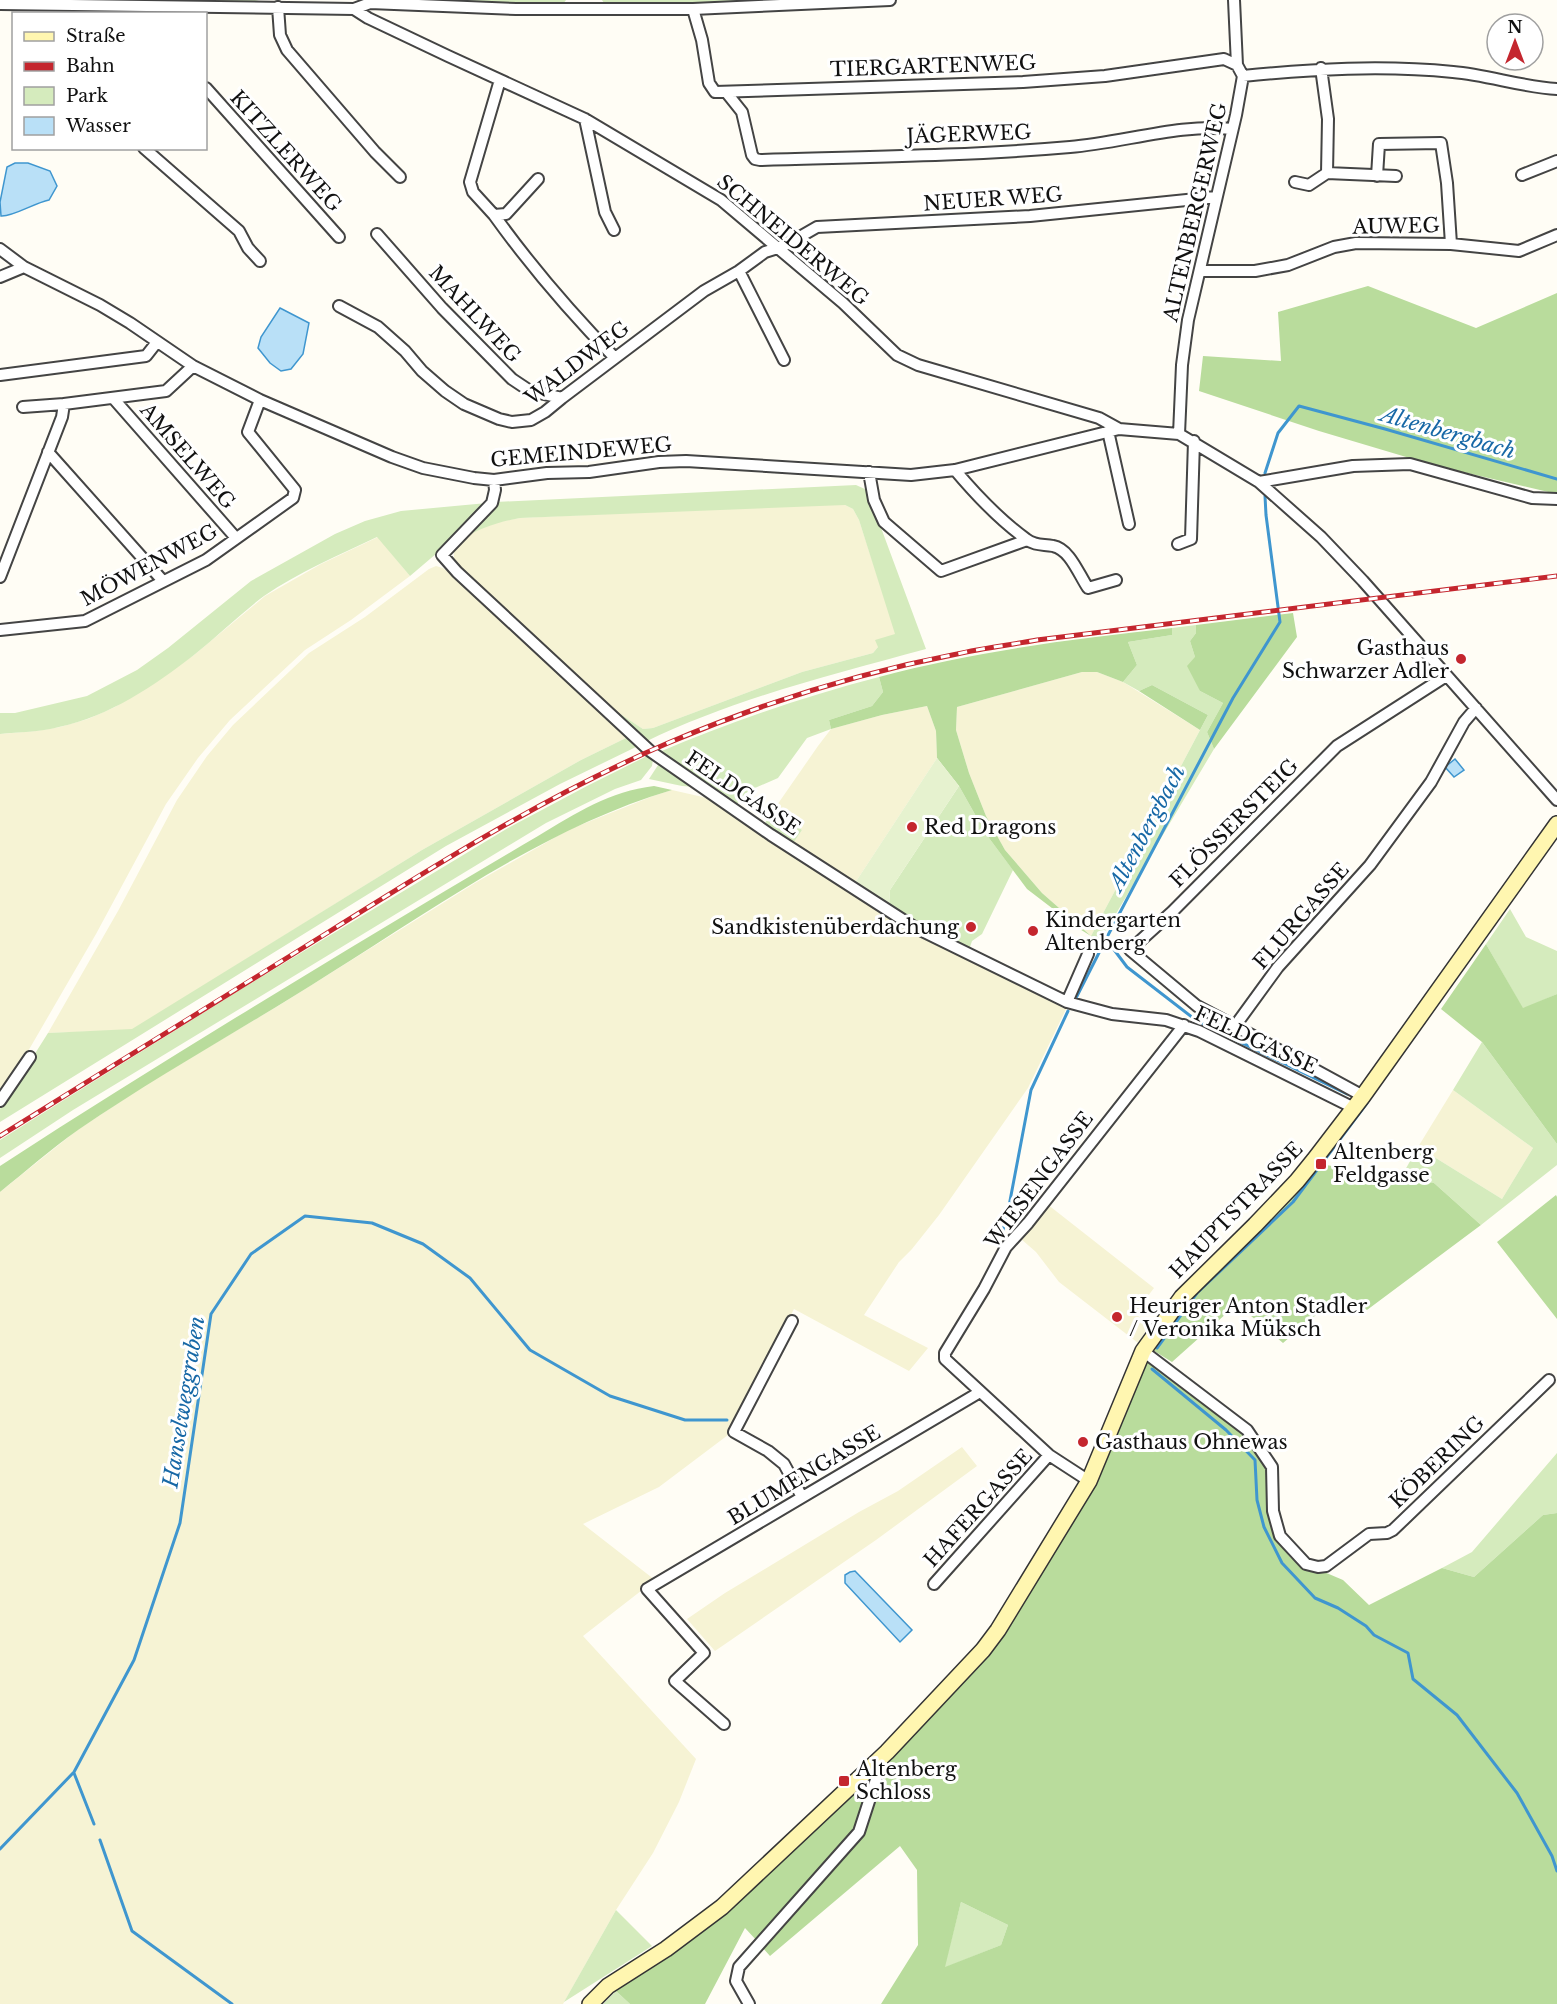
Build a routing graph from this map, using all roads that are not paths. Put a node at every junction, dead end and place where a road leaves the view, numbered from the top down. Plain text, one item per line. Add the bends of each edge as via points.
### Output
1 (890, 0) edge
2 (1234, 0) edge
3 (0, 4) edge
4 (278, 7) junction
5 (67, 9) edge
6 (354, 9) junction
7 (693, 9) junction
8 (164, 10) edge
9 (1237, 65) junction
10 (1321, 68) junction
11 (1243, 76) junction
12 (500, 80) junction
13 (207, 89) edge
14 (1557, 89) edge
15 (726, 92) junction
16 (585, 119) junction
17 (1232, 129) junction
18 (146, 150) edge
19 (1557, 161) edge
20 (1327, 173) junction
21 (1522, 175) dead end
22 (1377, 176) junction
23 (1396, 176) dead end
24 (400, 177) dead end
25 (538, 179) dead end
26 (1295, 182) dead end
27 (1216, 197) junction
28 (494, 215) junction
29 (614, 230) dead end
30 (377, 234) dead end
31 (1557, 235) edge
32 (339, 237) dead end
33 (1451, 244) junction
34 (776, 248) junction
35 (0, 249) edge
36 (260, 261) dead end
37 (24, 267) junction
38 (739, 271) junction
39 (1201, 271) junction
40 (0, 277) edge
41 (339, 306) dead end
42 (157, 342) junction
43 (615, 358) junction
44 (784, 360) dead end
45 (193, 366) junction
46 (0, 375) edge
47 (113, 398) junction
48 (561, 398) junction
49 (260, 400) junction
50 (64, 405) junction
51 (23, 407) dead end
52 (1113, 430) junction
53 (1179, 434) junction
54 (1194, 441) junction
55 (48, 452) junction
56 (955, 470) junction
57 (869, 472) junction
58 (494, 480) junction
59 (1259, 482) junction
60 (1557, 499) edge
61 (1129, 525) dead end
62 (236, 538) junction
63 (1027, 540) junction
64 (1178, 544) dead end
65 (0, 577) edge
66 (1116, 580) dead end
67 (163, 581) junction
68 (0, 630) edge
69 (1446, 676) junction
70 (1476, 708) junction
71 (1557, 800) edge
72 (1557, 824) edge
73 (1088, 954) dead end
74 (1067, 1002) junction
75 (1184, 1025) junction
76 (1235, 1026) junction
77 (30, 1057) dead end
78 (0, 1101) edge
79 (1359, 1102) junction
80 (792, 1322) dead end
81 (1143, 1351) junction
82 (1549, 1380) dead end
83 (980, 1392) junction
84 (1049, 1455) junction
85 (1089, 1482) junction
86 (802, 1497) junction
87 (934, 1584) dead end
88 (724, 1724) dead end
89 (885, 1753) junction
90 (590, 2004) edge
91 (749, 2004) edge

1 - 7 street
2 - 9 street
3 - 5 street
4 - 6 street
4 - 8 street
4 - 24 street via 280,35 287,50
5 - 8 street
6 - 7 street via 370,3 516,9
6 - 12 street, SCHNEIDERWEG
7 - 15 street via 709,83 715,92
9 - 11 street
9 - 15 street, TIERGARTENWEG via 1224,59 1105,76 1023,82
10 - 11 street
10 - 14 street via 1456,72
10 - 20 street via 1328,119
11 - 17 street, ALTENBERGERWEG
12 - 16 street, SCHNEIDERWEG
12 - 28 street via 470,182 473,192
13 - 32 street, KITZLERWEG
15 - 17 street, JÄGERWEG via 742,112 752,155 760,160 1026,151 1196,129
16 - 29 street via 605,212
16 - 34 street, SCHNEIDERWEG via 721,200
17 - 27 street, ALTENBERGERWEG
18 - 36 street via 239,231
19 - 21 street
20 - 22 street
20 - 26 street via 1310,184
22 - 23 street
22 - 33 street via 1379,144 1441,143
25 - 28 street via 506,214
27 - 34 street, NEUER WEG via 1030,216 817,227
27 - 39 street, ALTENBERGERWEG
28 - 43 street
30 - 48 street, MAHLWEG via 512,379 530,391
31 - 33 street, AUWEG via 1519,251
33 - 39 street, AUWEG via 1356,243 1288,265 1255,271
34 - 38 street, WALDWEG
34 - 52 street, SCHNEIDERWEG via 843,303 897,355 918,365 1099,418
35 - 37 street, GEMEINDEWEG
37 - 40 street
37 - 42 street, GEMEINDEWEG via 100,305
38 - 43 street, WALDWEG via 704,291
38 - 44 street
39 - 53 street, ALTENBERGERWEG via 1188,320
41 - 48 street, WALDWEG via 378,327 445,391 499,419 531,420
42 - 45 street, GEMEINDEWEG
42 - 46 street via 146,357
43 - 48 street, WALDWEG
45 - 47 street via 166,391
45 - 49 street, GEMEINDEWEG
47 - 50 street
47 - 62 street, AMSELWEG
49 - 58 street, GEMEINDEWEG via 423,468
49 - 62 street, MÖWENWEG via 248,432 295,490 293,498
50 - 51 street
50 - 55 street
52 - 53 street, GEMEINDEWEG
52 - 56 street, GEMEINDEWEG
52 - 61 street
53 - 54 street
54 - 59 street
54 - 64 street via 1191,539
55 - 65 street
55 - 67 street
56 - 57 street, GEMEINDEWEG via 910,475
56 - 63 street via 977,496
57 - 58 street, GEMEINDEWEG via 686,461
57 - 63 street via 874,500 884,522 940,572
58 - 74 street, FELDGASSE via 492,503 442,555 659,758 914,927
59 - 60 street via 1353,466 1410,464 1532,498
59 - 69 street via 1321,537
62 - 67 street, MÖWENWEG via 206,560
63 - 66 street via 1064,550 1088,588
67 - 68 street, MÖWENWEG via 85,621
69 - 70 street
69 - 76 street, FLÖSSERSTEIG via 1337,746 1130,950 1197,1006
70 - 71 street
70 - 76 street, FLURGASSE via 1431,782 1370,865 1278,967
72 - 79 main road, HAUPTSTRASSE
73 - 74 street
74 - 75 street, FELDGASSE via 1112,1014
75 - 79 street, FELDGASSE
75 - 83 street, WIESENGASSE via 1006,1247 945,1353 945,1359
76 - 79 street
77 - 78 street
79 - 81 main road, HAUPTSTRASSE via 1297,1182 1182,1297
80 - 86 street via 734,1432 784,1464
81 - 82 street, KÖBERING via 1247,1430 1272,1467 1273,1511 1280,1536 1306,1564 1318,1567 1326,1566 1369,1534 1393,1530
81 - 85 main road, HAUPTSTRASSE
83 - 84 street, WIESENGASSE
83 - 86 street, BLUMENGASSE
84 - 85 street, WIESENGASSE
84 - 87 street, HAFERGASSE
85 - 89 main road, HAUPTSTRASSE via 983,1650
86 - 88 street, BLUMENGASSE via 647,1589 704,1653 675,1681
89 - 90 main road, HAUPTSTRASSE via 722,1907 608,1986
89 - 91 street via 859,1832 740,1967 736,1981

